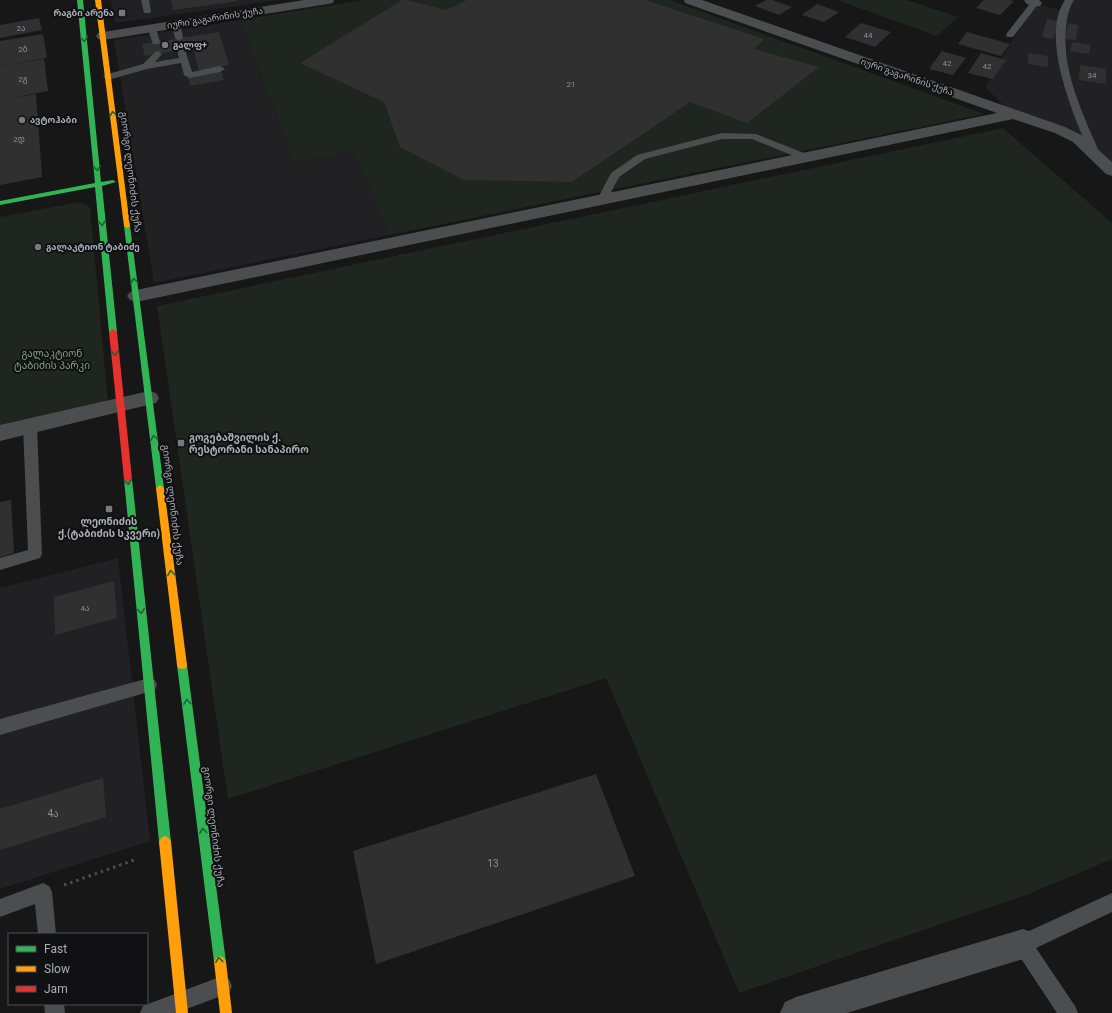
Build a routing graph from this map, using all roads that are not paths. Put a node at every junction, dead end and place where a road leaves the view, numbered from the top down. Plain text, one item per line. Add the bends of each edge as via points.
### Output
1 (80, 0) edge
2 (98, 0) edge
3 (146, 0) edge
4 (328, 0) edge
5 (690, 0) edge
6 (1070, 0) edge
7 (1032, 2) edge
8 (147, 11) dead end
9 (176, 24) junction
10 (152, 28) junction
11 (1010, 35) dead end
12 (103, 36) junction
13 (179, 38) dead end
14 (156, 42) dead end
15 (181, 50) dead end
16 (158, 54) dead end
17 (184, 60) junction
18 (146, 66) junction
19 (220, 69) dead end
20 (108, 77) junction
21 (1013, 114) junction
22 (1096, 156) junction
23 (805, 157) junction
24 (1112, 171) edge
25 (121, 180) junction
26 (99, 184) junction
27 (602, 200) junction
28 (0, 203) edge
29 (136, 296) junction
30 (148, 398) junction
31 (121, 404) junction
32 (30, 426) junction
33 (0, 433) edge
34 (0, 564) edge
35 (149, 685) junction
36 (0, 727) edge
37 (1112, 902) edge
38 (0, 908) edge
39 (47, 933) edge
40 (1023, 944) junction
41 (222, 986) junction
42 (181, 1007) edge
43 (150, 1013) edge
44 (226, 1013) edge
45 (796, 1013) edge
46 (1068, 1013) edge

1 -> 26 main road
2 - 12 main road, გიორგი ლეონიძის ქუჩა
3 - 8 lane
4 - 9 street, იური გაგარინის ქუჩა
5 - 21 street, იური გაგარინის ქუჩა
6 - 22 lane via 1062,21 1062,52 1072,96
7 - 11 lane
9 - 10 street, იური გაგარინის ქუჩა
9 - 13 lane
10 - 12 street, იური გაგარინის ქუჩა
10 - 14 lane
12 - 20 main road, გიორგი ლეონიძის ქუჩა
15 - 17 lane
16 - 18 lane
17 - 18 lane
17 - 19 lane via 190,75
18 - 20 lane
25 -> 20 main road, გიორგი ლეონიძის ქუჩა
21 - 22 street, იური გაგარინის ქუჩა via 1078,139
21 - 23 street
22 - 24 street, იური გაგარინის ქუჩა
23 - 27 street
23 - 27 lane via 753,136 722,136 641,157 615,175
25 - 26 main road
29 -> 25 main road, გიორგი ლეონიძის ქუჩა
26 - 28 main road
26 -> 31 main road
27 - 29 street
29 - 30 main road, გიორგი ლეონიძის ქუჩა
30 - 31 street
41 -> 30 main road, გიორგი ლეონიძის ქუჩა
31 - 32 street
31 -> 35 main road
32 - 33 street
32 - 34 lane via 35,554
35 - 36 lane
35 - 42 main road
37 - 40 lane
38 - 39 lane via 43,892
40 - 45 street
40 - 46 lane
41 - 42 lane
41 - 44 main road, გიორგი ლეონიძის ქუჩა
42 - 43 lane

